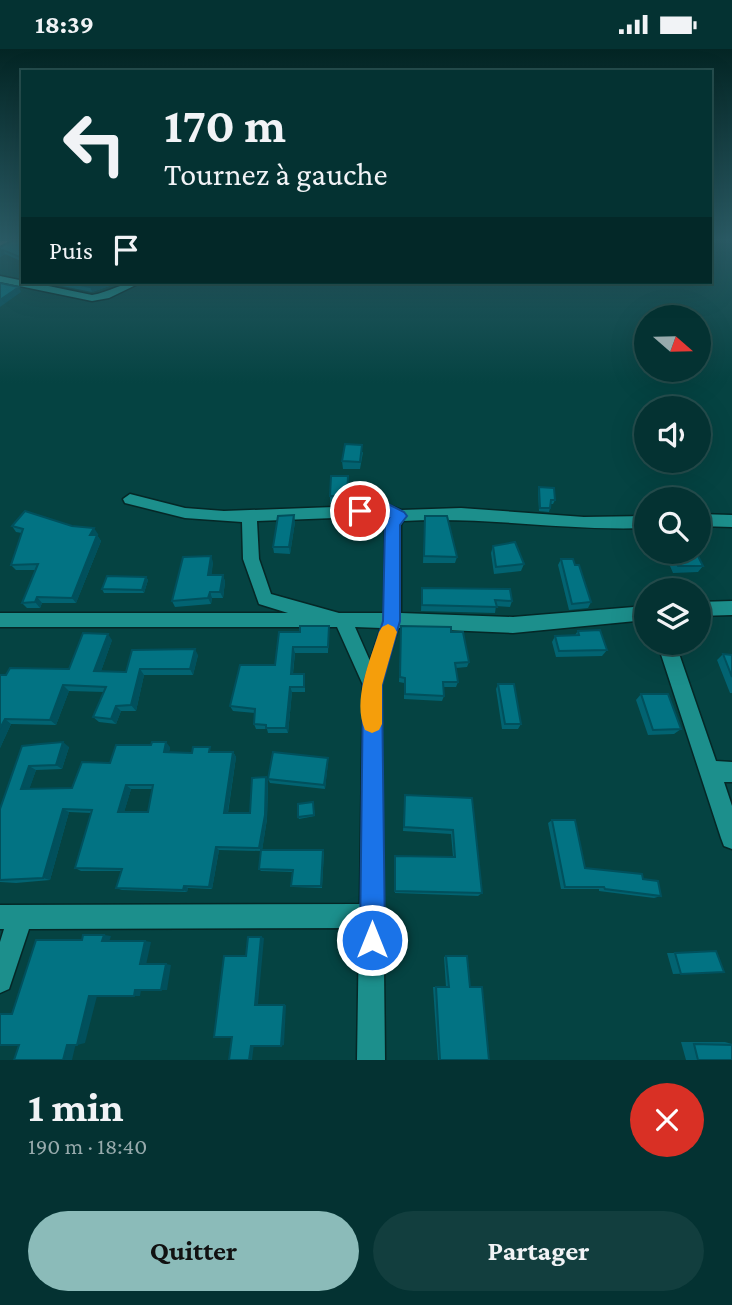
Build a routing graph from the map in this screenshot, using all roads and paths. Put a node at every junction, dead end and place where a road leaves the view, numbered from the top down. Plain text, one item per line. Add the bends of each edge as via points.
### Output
1 (50, 288) edge
2 (122, 288) edge
3 (130, 499) dead end
4 (250, 516) junction
5 (399, 516) junction
6 (711, 520) edge
7 (732, 521) edge
8 (634, 523) edge
9 (732, 608) edge
10 (711, 609) edge
11 (634, 614) edge
12 (0, 620) edge
13 (343, 621) junction
14 (392, 621) junction
15 (670, 655) edge
16 (372, 685) junction
17 (710, 771) junction
18 (732, 772) edge
19 (732, 838) edge
20 (372, 916) junction
21 (10, 918) edge
22 (0, 981) edge
23 (371, 1060) edge

1 - 2 street via 92,298
3 - 4 street via 185,513
4 - 5 street via 388,510
4 - 13 street via 247,542 265,599
5 - 8 street via 454,512 606,525
5 - 14 street via 393,524
6 - 7 street
9 - 10 street
11 - 14 street via 513,625
12 - 13 street
13 - 14 street
13 - 16 street
14 - 16 street
15 - 17 street
16 - 20 street
17 - 18 street
17 - 19 street
20 - 21 street
20 - 23 street
21 - 22 street

